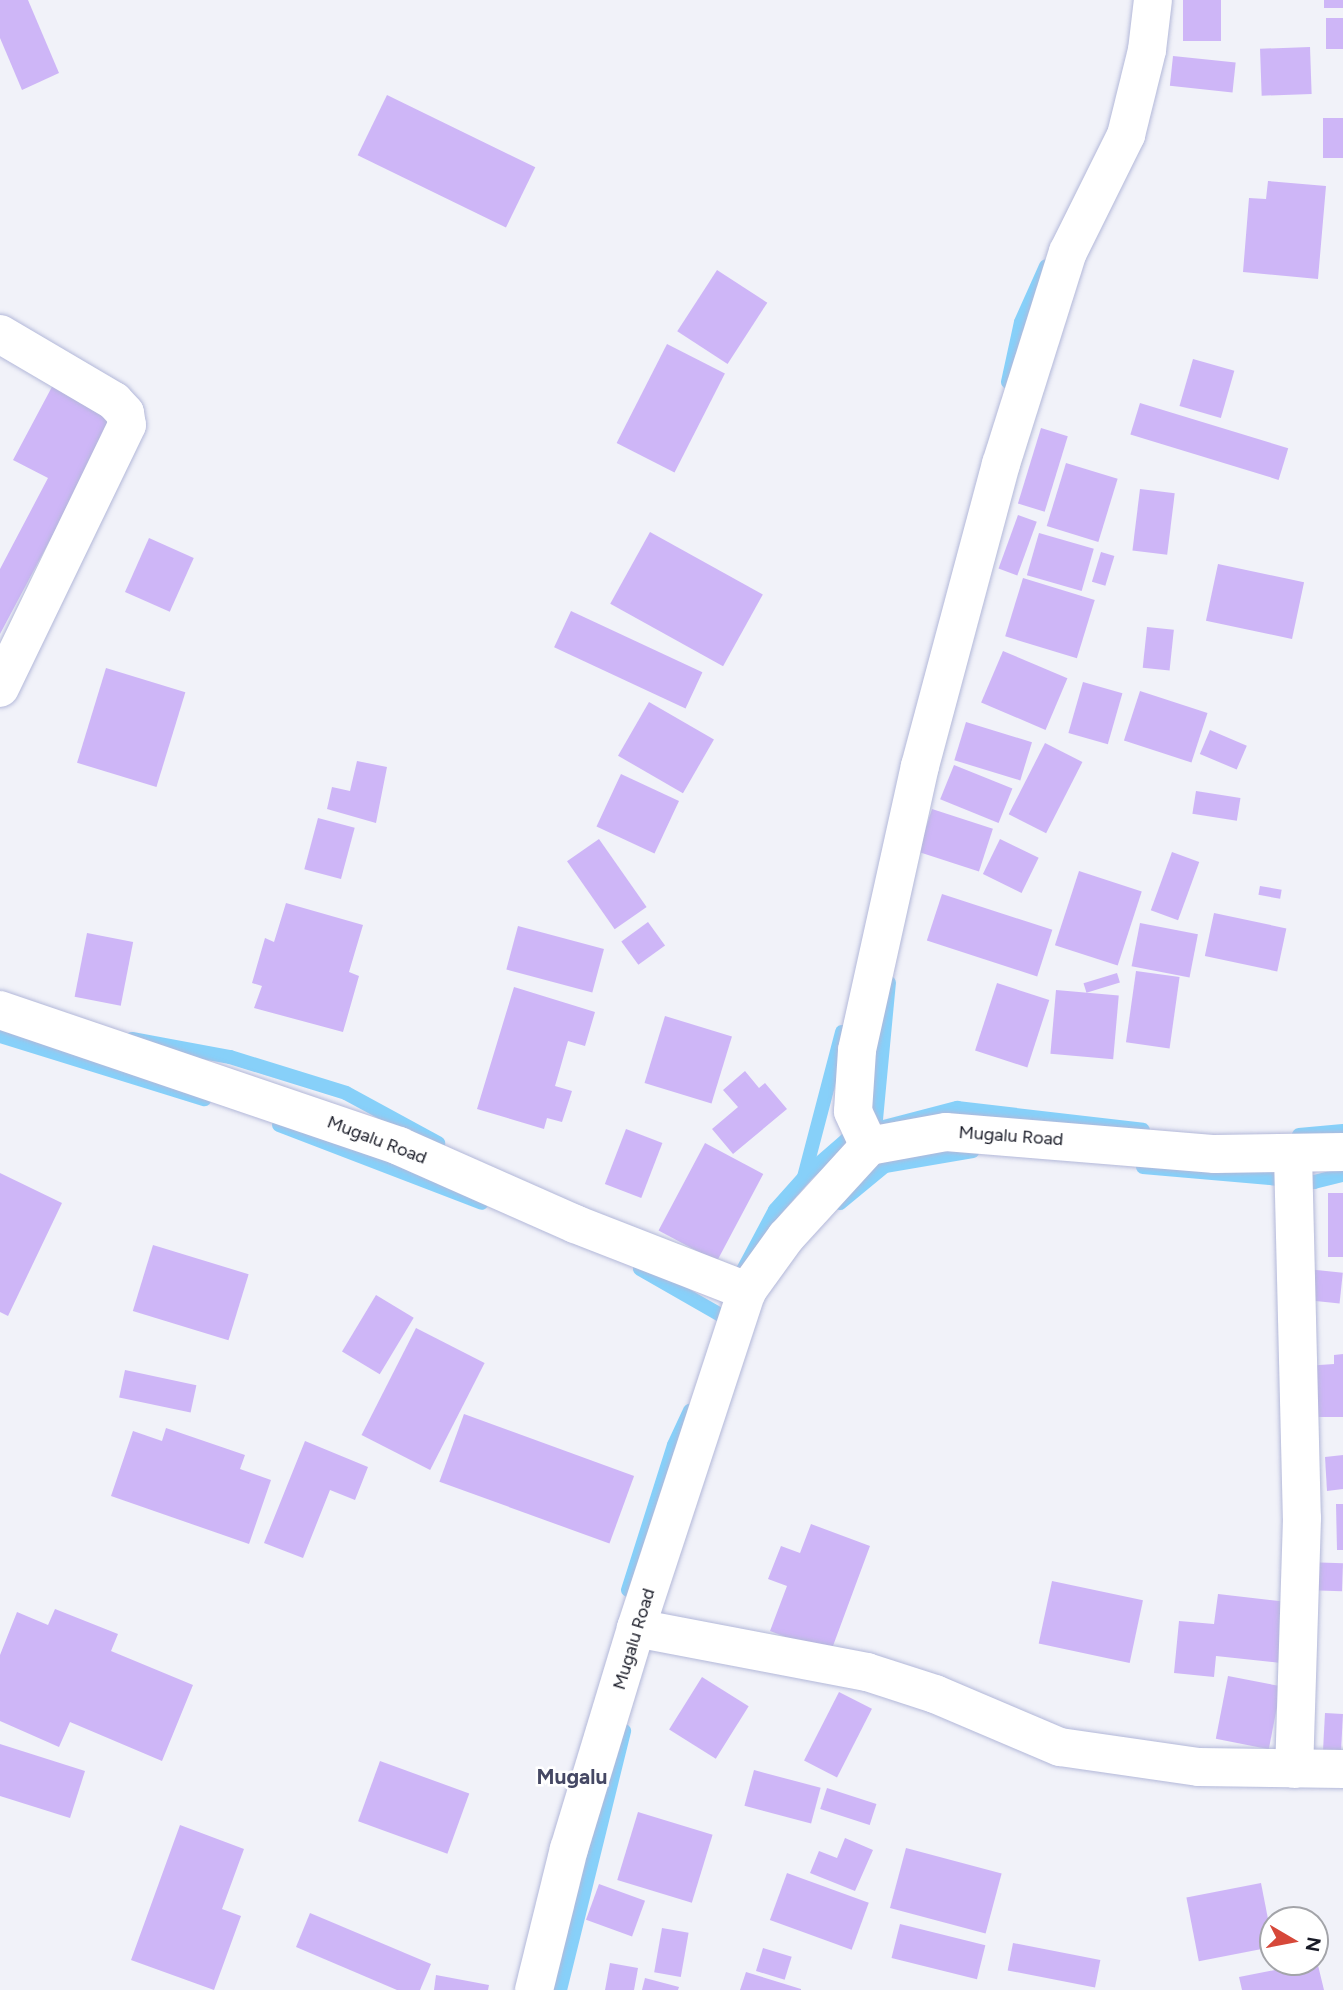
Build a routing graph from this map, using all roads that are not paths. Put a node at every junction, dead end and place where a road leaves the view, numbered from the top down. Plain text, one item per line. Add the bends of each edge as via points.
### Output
1 (1153, 0) edge
2 (0, 334) edge
3 (0, 688) edge
4 (0, 1010) edge
5 (869, 1146) junction
6 (1343, 1152) edge
7 (1293, 1155) junction
8 (747, 1292) junction
9 (636, 1629) junction
10 (1294, 1769) junction
11 (1343, 1769) edge
12 (534, 1990) edge

1 - 5 street via 1147,50 1126,135 1068,252 1001,464 920,766 857,1050 853,1111
2 - 3 street via 114,401 125,413 127,425
4 - 8 street, Mugalu Road via 399,1146 575,1224
5 - 7 street, Mugalu Road via 946,1132 1215,1154
5 - 8 street, Mugalu Road via 786,1237
6 - 7 street, Mugalu Road
7 - 10 street via 1302,1518
8 - 9 street, Mugalu Road
9 - 10 street via 867,1672 935,1694 1060,1747 1199,1767
9 - 12 street, Mugalu Road via 569,1849
10 - 11 street

